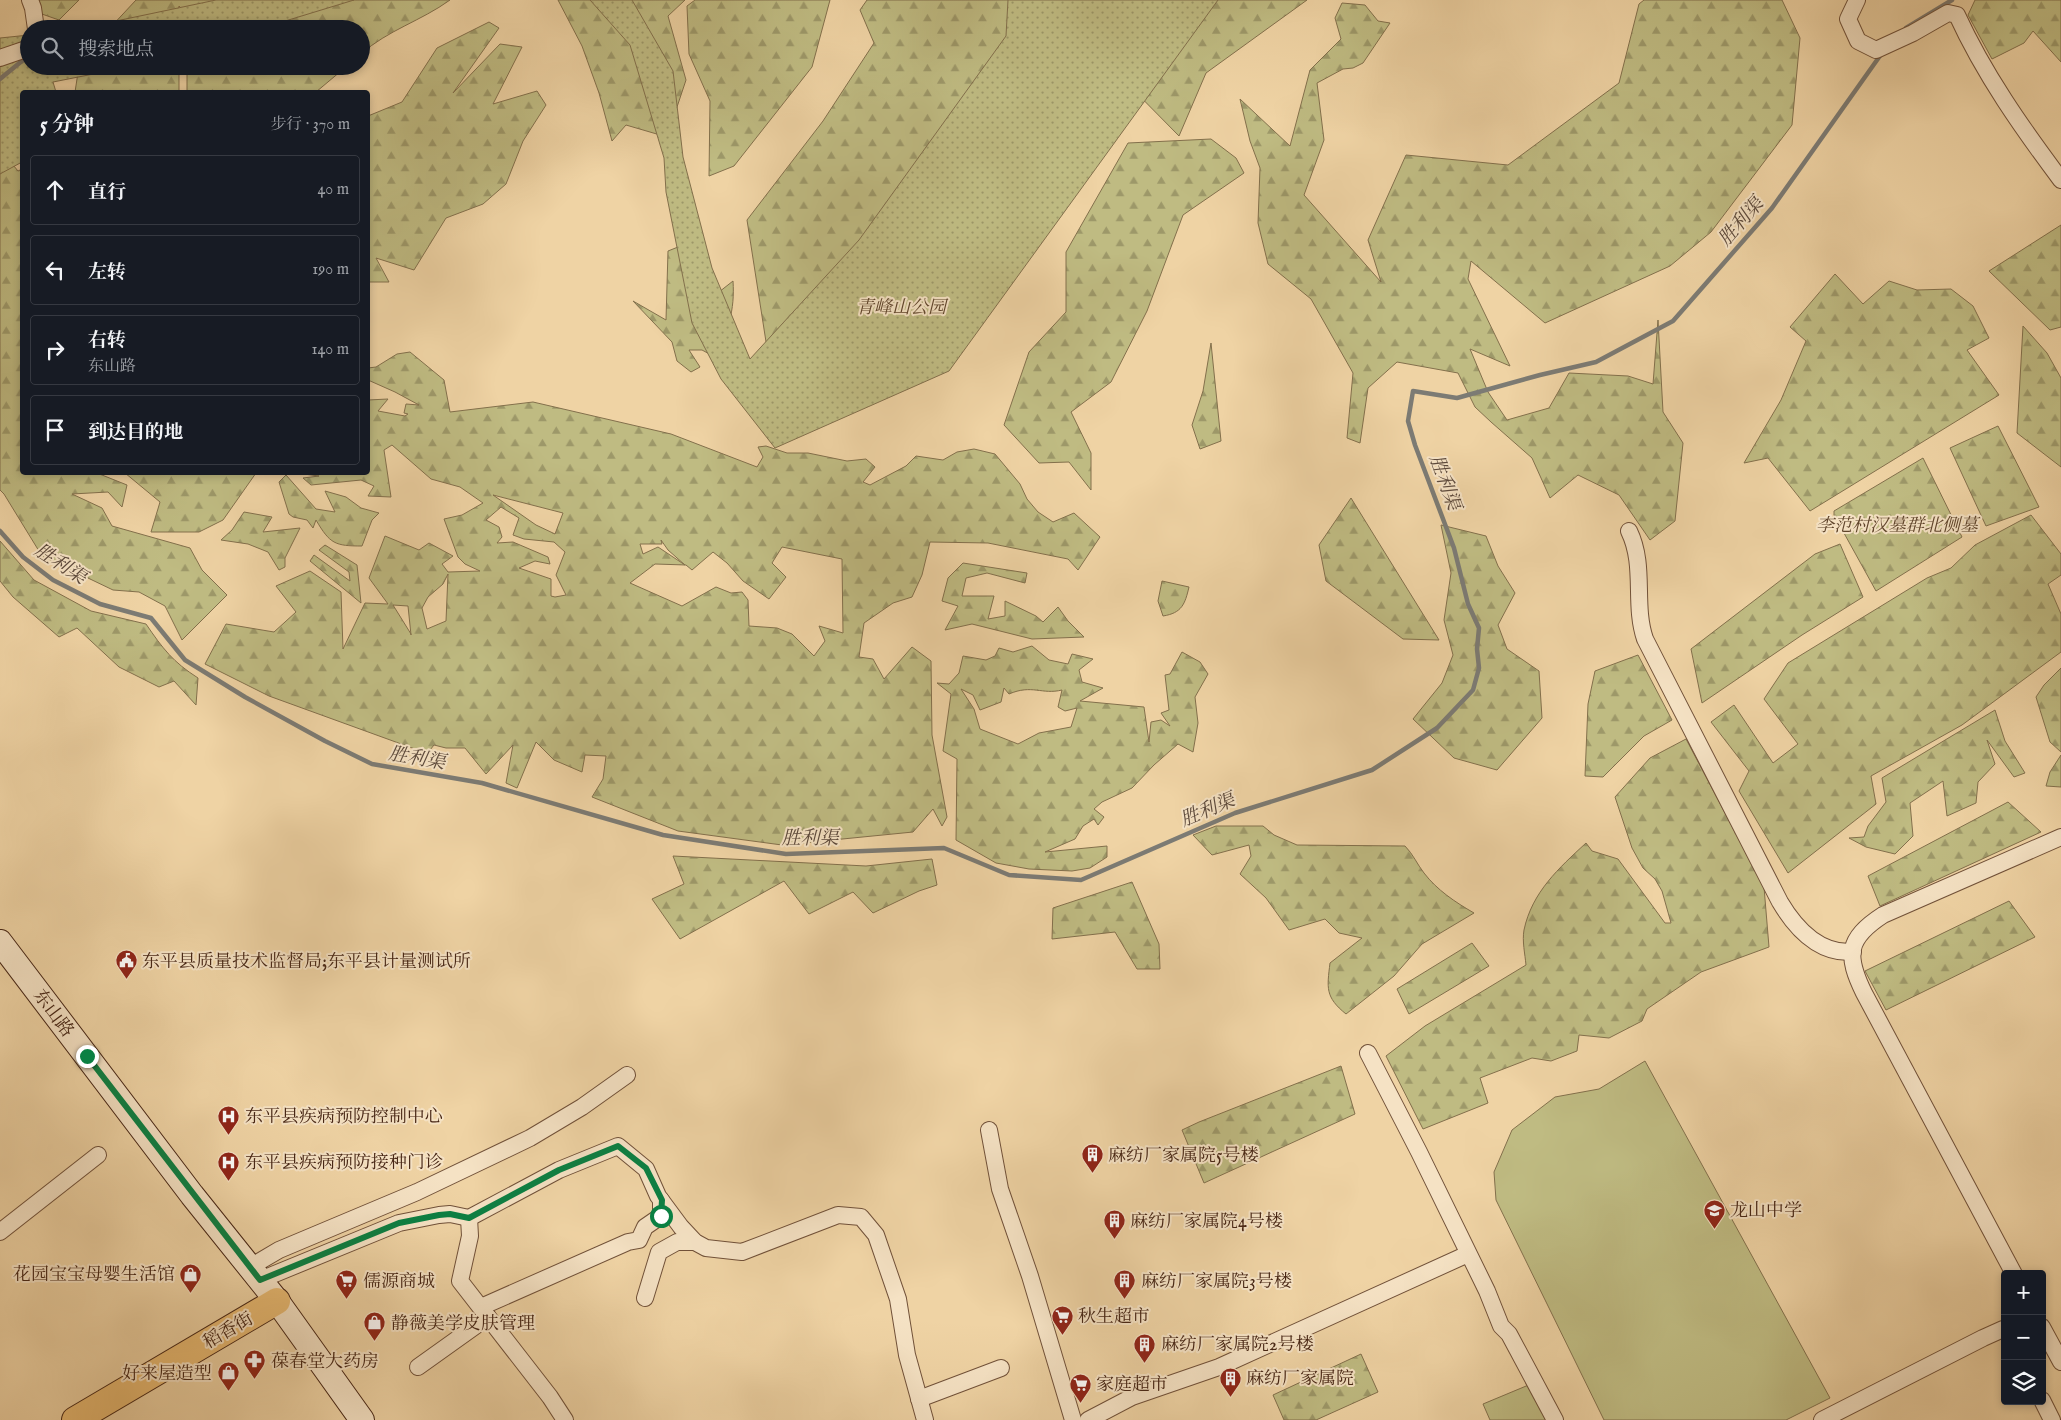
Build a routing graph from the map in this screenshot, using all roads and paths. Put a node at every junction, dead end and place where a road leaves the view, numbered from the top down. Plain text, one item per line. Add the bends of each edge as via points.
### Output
1 (30, 0) edge
2 (1857, 0) edge
3 (35, 20) edge
4 (20, 51) edge
5 (0, 58) edge
6 (2061, 180) edge
7 (1629, 532) dead end
8 (2061, 837) edge
9 (0, 942) edge
10 (1853, 952) junction
11 (1368, 1053) dead end
12 (626, 1075) dead end
13 (989, 1130) dead end
14 (98, 1155) dead end
15 (662, 1200) junction
16 (469, 1218) junction
17 (0, 1232) edge
18 (695, 1242) junction
19 (1468, 1254) junction
20 (2012, 1270) edge
21 (255, 1274) junction
22 (645, 1298) dead end
23 (277, 1301) junction
24 (484, 1312) junction
25 (2001, 1330) edge
26 (2046, 1334) edge
27 (2061, 1362) edge
28 (418, 1367) dead end
29 (1001, 1368) dead end
30 (919, 1399) junction
31 (2044, 1405) edge
32 (75, 1420) edge
33 (362, 1420) edge
34 (565, 1420) edge
35 (925, 1420) edge
36 (1073, 1420) edge
37 (1088, 1420) edge
38 (1555, 1420) edge
39 (1822, 1420) edge
40 (2052, 1420) edge

1 - 3 street
2 - 6 street via 1848,19 1858,41 1876,50 1948,13 1957,15 1972,48
4 - 5 street
7 - 10 street via 1639,563 1641,622 1645,639 1780,902 1799,928 1818,945 1836,952
8 - 10 street via 1883,915 1858,937
9 - 21 street, 东山路
10 - 20 street via 1854,971 1864,993
11 - 19 street
12 - 21 street via 582,1107 530,1138 417,1192 279,1250
13 - 36 street via 1000,1189
14 - 17 street
15 - 16 street via 646,1168 618,1146 559,1170
15 - 18 street
15 - 24 street via 661,1216 645,1227 639,1240 628,1242
16 - 21 street via 450,1214 399,1223
16 - 24 street via 470,1236 460,1280
18 - 22 street via 677,1242 659,1252
18 - 30 street via 706,1248 742,1252 838,1215 861,1218 876,1235 898,1299 907,1355
19 - 37 street via 1219,1366 1132,1397
19 - 38 street via 1500,1326 1509,1334
21 - 23 street, 东山路
23 - 32 main road, 稻香街
23 - 33 street, 东山路
24 - 28 street
24 - 34 street
25 - 39 street
26 - 27 street
29 - 30 street
30 - 35 street
31 - 40 street

